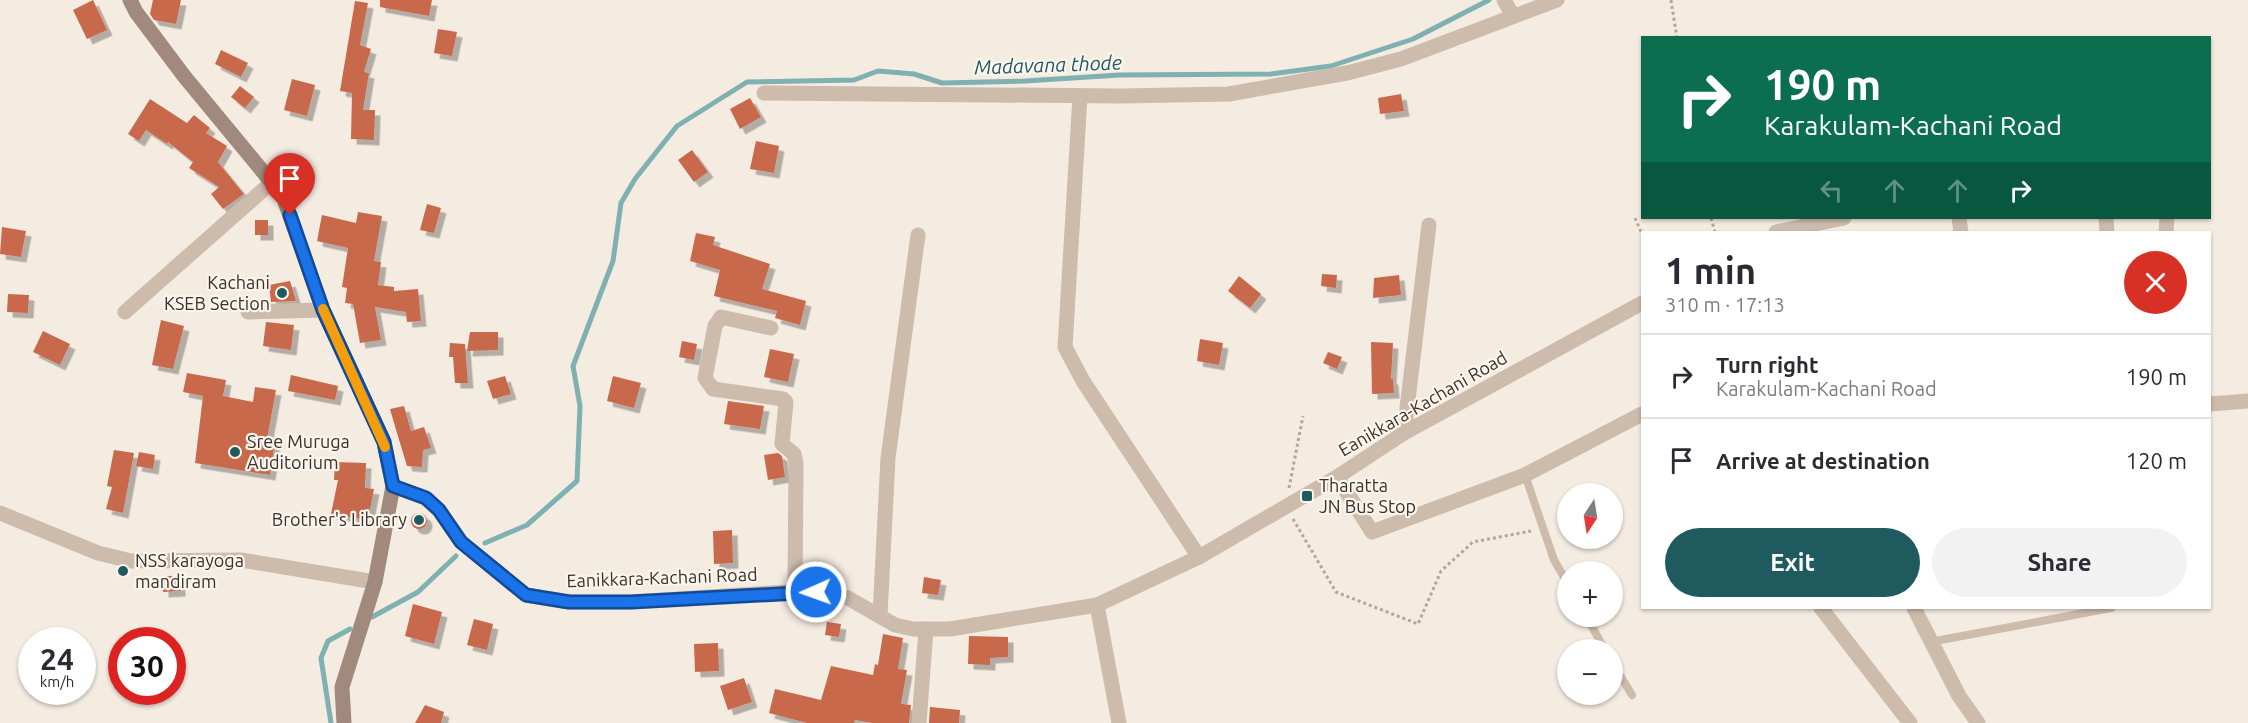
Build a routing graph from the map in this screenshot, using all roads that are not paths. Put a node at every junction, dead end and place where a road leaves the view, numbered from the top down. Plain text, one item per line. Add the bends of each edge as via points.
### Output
1 (130, 0) edge
2 (1504, 0) edge
3 (1557, 0) edge
4 (1513, 16) junction
5 (764, 93) dead end
6 (1080, 96) junction
7 (272, 182) junction
8 (1839, 219) edge
9 (1429, 225) dead end
10 (1781, 231) edge
11 (918, 235) dead end
12 (1641, 304) edge
13 (323, 310) junction
14 (125, 312) dead end
15 (248, 312) dead end
16 (771, 328) dead end
17 (2248, 401) edge
18 (2211, 404) edge
19 (1641, 415) edge
20 (1404, 433) junction
21 (1524, 475) junction
22 (1337, 477) junction
23 (393, 486) junction
24 (0, 513) edge
25 (1199, 556) junction
26 (1557, 565) edge
27 (375, 582) junction
28 (795, 592) junction
29 (1097, 604) junction
30 (1822, 609) edge
31 (1914, 609) edge
32 (2106, 609) edge
33 (880, 615) junction
34 (926, 629) junction
35 (1930, 642) junction
36 (1623, 680) edge
37 (1632, 695) dead end
38 (344, 723) edge
39 (919, 723) edge
40 (1119, 723) edge
41 (1910, 723) edge
42 (1978, 723) edge

1 - 7 main road via 184,76
2 - 4 street
3 - 4 street
4 - 6 street via 1401,59 1347,74 1229,94
5 - 6 street
6 - 25 street via 1065,347 1083,381
7 - 13 main road via 283,196
7 - 14 street
8 - 10 street
9 - 20 street
11 - 33 street via 888,458
12 - 20 street, Eanikkara-Kachani Road
13 - 15 street
13 - 23 main road via 384,442
16 - 28 street via 721,317 715,326 705,378 712,389 786,402 782,444 794,454 796,463
17 - 18 street
19 - 21 street
20 - 22 street, Eanikkara-Kachani Road
21 - 22 street via 1371,532
21 - 26 lane
22 - 25 street, Eanikkara-Kachani Road
23 - 27 main road
23 - 28 street, Eanikkara-Kachani Road via 426,498 461,542 526,595 569,602 631,602
24 - 27 street via 130,561 241,560
25 - 29 street, Eanikkara-Kachani Road
27 - 38 main road via 342,687
28 - 33 street, Eanikkara-Kachani Road via 848,598
29 - 34 street, Eanikkara-Kachani Road via 950,630
29 - 40 street
30 - 41 street
31 - 35 street
32 - 35 lane
33 - 34 street, Eanikkara-Kachani Road via 895,625
34 - 39 street
35 - 42 street
36 - 37 lane

